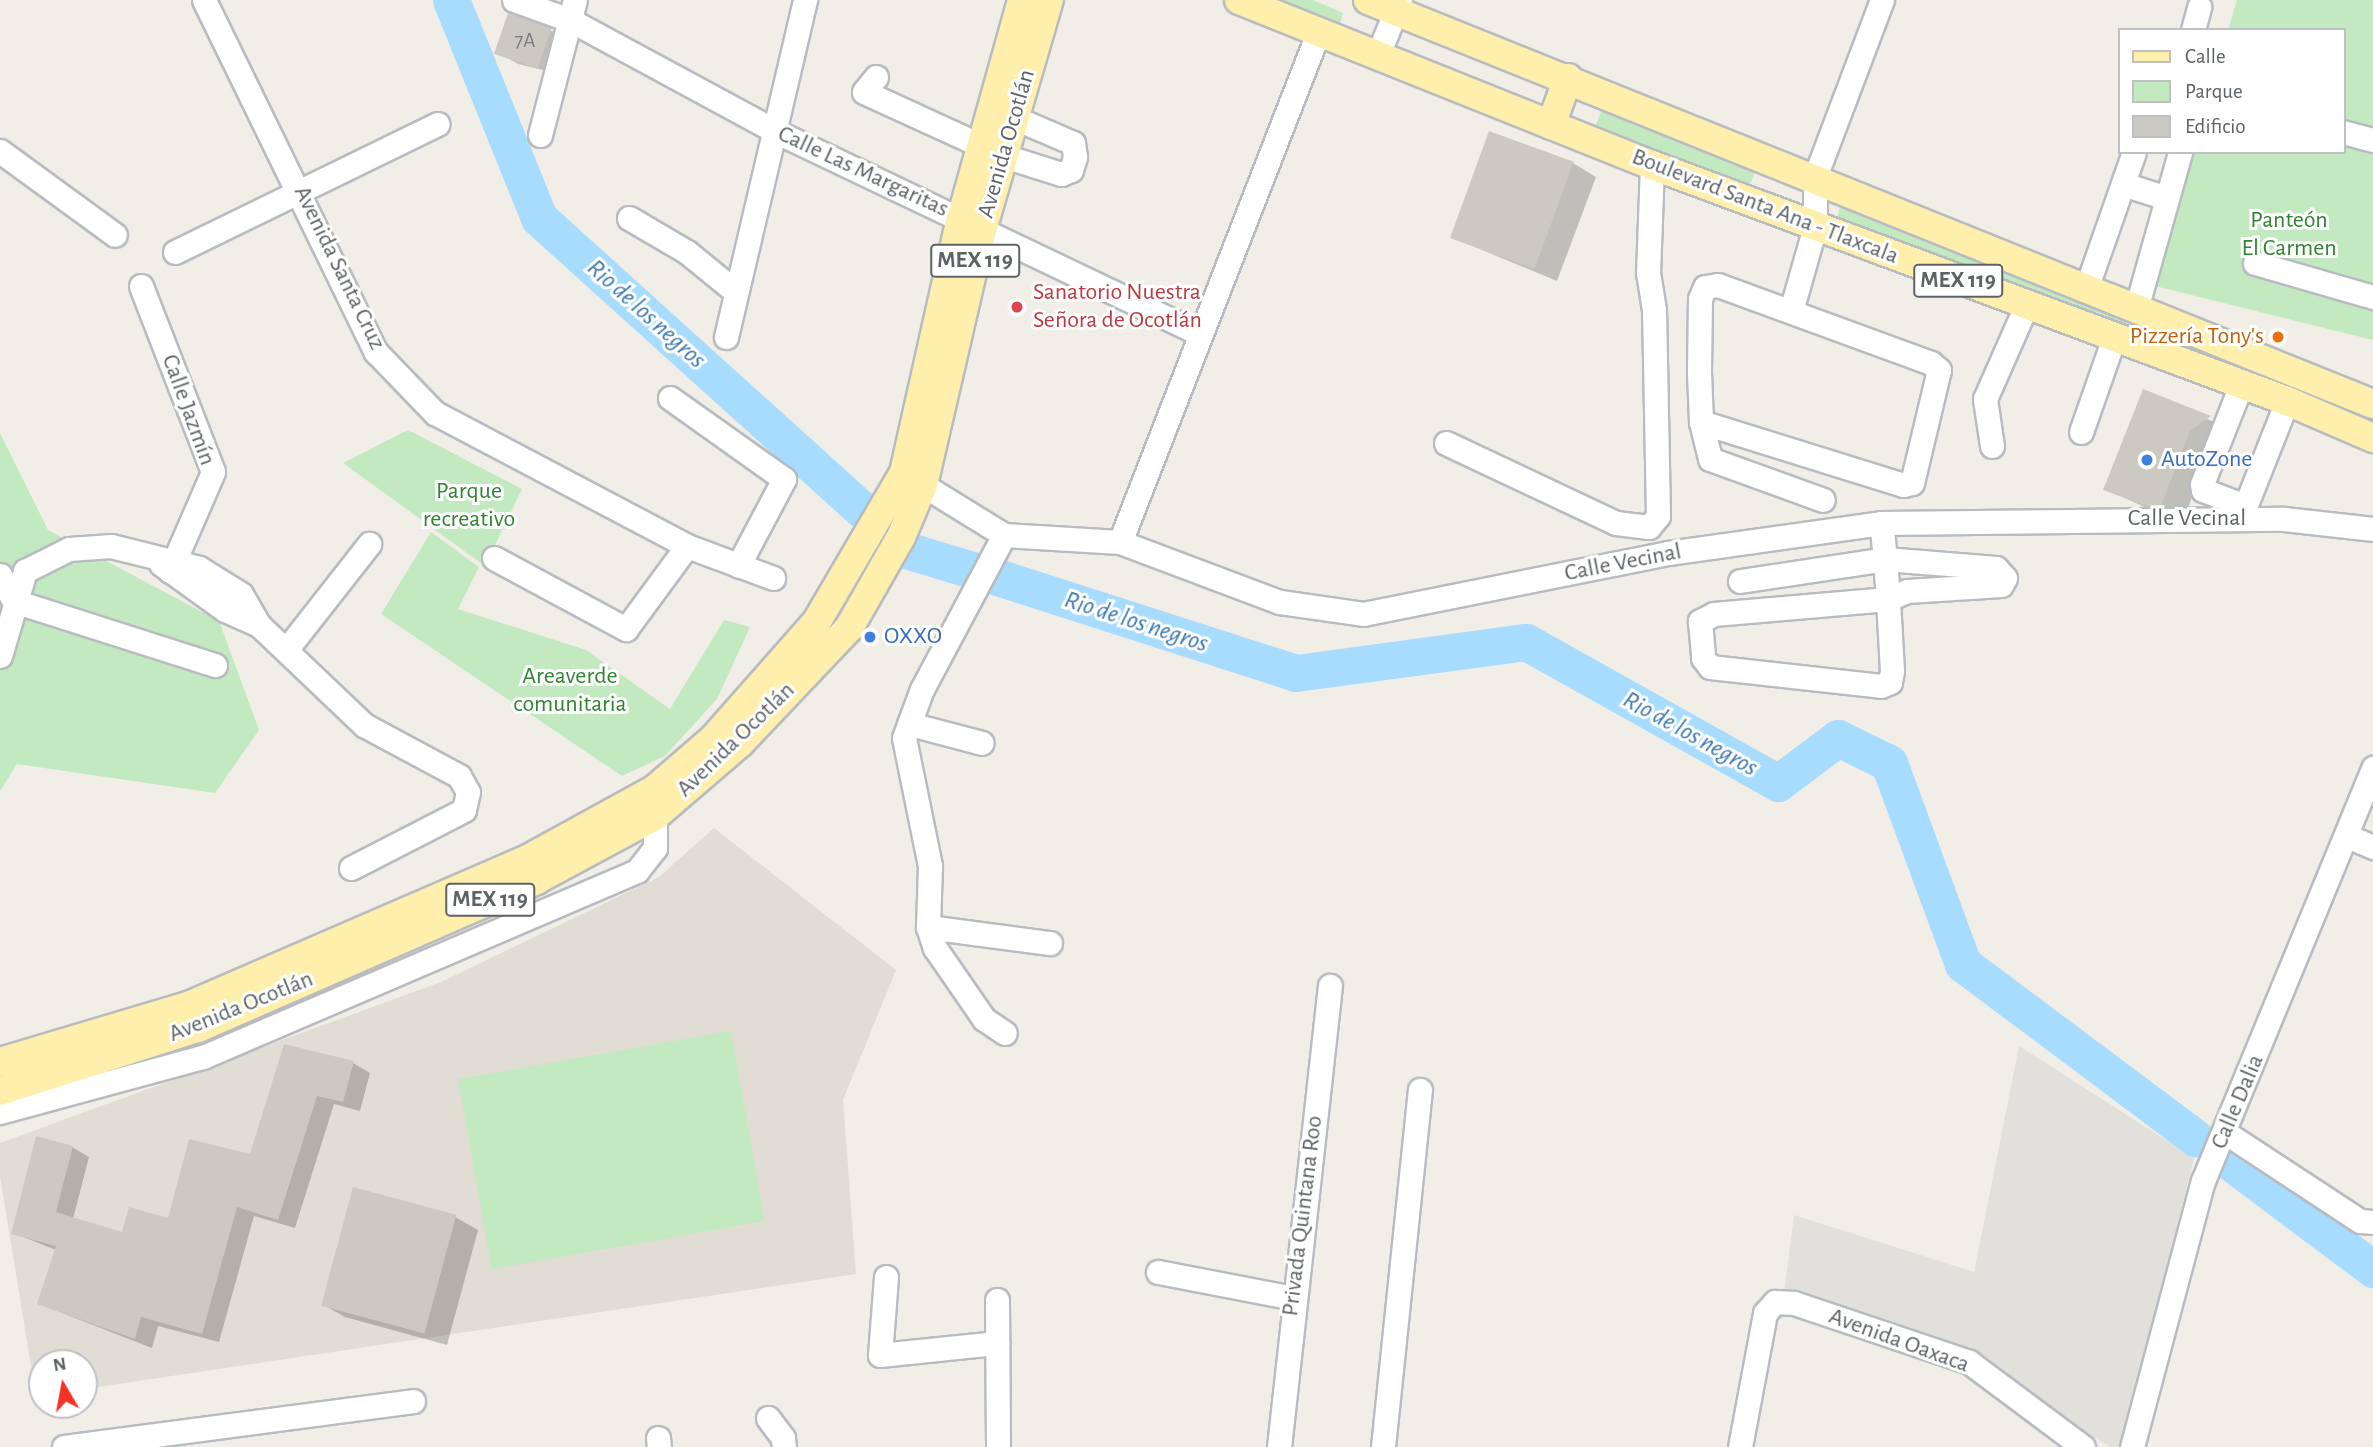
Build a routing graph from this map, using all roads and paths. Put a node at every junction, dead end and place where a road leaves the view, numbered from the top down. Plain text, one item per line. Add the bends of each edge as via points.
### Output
1 (204, 0) edge
2 (514, 0) edge
3 (805, 0) edge
4 (1022, 0) edge
5 (1049, 0) edge
6 (1238, 0) edge
7 (1368, 0) edge
8 (1882, 0) edge
9 (1398, 5) edge
10 (2199, 7) dead end
11 (573, 10) edge
12 (2194, 28) edge
13 (1318, 33) junction
14 (1377, 57) junction
15 (876, 77) dead end
16 (1568, 78) junction
17 (1014, 118) junction
18 (437, 124) dead end
19 (1551, 125) junction
20 (775, 131) junction
21 (2345, 133) edge
22 (540, 135) dead end
23 (2373, 140) edge
24 (0, 150) edge
25 (993, 151) junction
26 (2133, 154) edge
27 (2179, 154) edge
28 (1652, 164) junction
29 (1815, 177) junction
30 (2123, 184) junction
31 (300, 190) junction
32 (2167, 198) junction
33 (629, 218) dead end
34 (972, 225) junction
35 (1815, 227) junction
36 (115, 235) dead end
37 (175, 252) dead end
38 (2255, 263) dead end
39 (141, 286) dead end
40 (2086, 289) junction
41 (736, 292) junction
42 (2373, 297) edge
43 (2026, 306) junction
44 (2136, 309) junction
45 (1791, 311) junction
46 (1198, 333) junction
47 (726, 337) dead end
48 (2114, 338) junction
49 (2241, 385) junction
50 (670, 398) dead end
51 (2287, 401) junction
52 (2373, 404) edge
53 (1701, 422) junction
54 (2081, 432) dead end
55 (2370, 438) edge
56 (1446, 443) dead end
57 (1992, 446) dead end
58 (914, 479) junction
59 (1823, 500) dead end
60 (1881, 523) junction
61 (2373, 529) edge
62 (1004, 535) junction
63 (1120, 542) junction
64 (369, 544) dead end
65 (687, 546) junction
66 (494, 558) dead end
67 (1885, 559) junction
68 (166, 564) junction
69 (738, 566) junction
70 (0, 575) edge
71 (773, 579) dead end
72 (1740, 581) dead end
73 (1888, 599) junction
74 (14, 601) junction
75 (286, 650) junction
76 (0, 656) edge
77 (215, 666) dead end
78 (910, 724) junction
79 (982, 743) dead end
80 (2373, 768) edge
81 (654, 816) junction
82 (2347, 836) junction
83 (2373, 847) edge
84 (351, 868) dead end
85 (928, 928) junction
86 (1050, 943) dead end
87 (1330, 986) dead end
88 (1005, 1033) dead end
89 (0, 1062) edge
90 (1420, 1090) dead end
91 (0, 1091) edge
92 (0, 1112) edge
93 (2225, 1133) junction
94 (2373, 1222) edge
95 (1158, 1272) dead end
96 (886, 1277) dead end
97 (1293, 1298) junction
98 (997, 1300) dead end
99 (997, 1343) junction
100 (413, 1401) dead end
101 (768, 1418) dead end
102 (64, 1447) edge
103 (784, 1447) edge
104 (998, 1447) edge
105 (1279, 1447) edge
106 (1383, 1447) edge
107 (1740, 1447) edge
108 (2083, 1447) edge
109 (2132, 1447) edge

1 - 31 street, Avenida Santa Cruz
2 - 11 street, Calle Las Margaritas
3 - 20 street
4 - 25 main road, Avenida Ocotlán / MEX 119
5 - 17 main road, Avenida Ocotlán / MEX 119
6 - 13 main road, Boulevard Santa Ana - Tlaxcala / MEX 119
7 - 9 main road, Boulevard Santa Ana - Tlaxcala / MEX 119
8 - 29 street
9 - 14 street
9 - 16 main road, Boulevard Santa Ana - Tlaxcala / MEX 119
10 - 12 street
11 - 20 street, Calle Las Margaritas
11 - 22 street
13 - 14 main road, Boulevard Santa Ana - Tlaxcala / MEX 119
13 - 46 street
14 - 19 main road, Boulevard Santa Ana - Tlaxcala / MEX 119
15 - 25 street via 864,92
16 - 19 main road
16 - 29 main road, Boulevard Santa Ana - Tlaxcala / MEX 119
17 - 25 main road, Avenida Ocotlán / MEX 119
17 - 25 street via 1073,143 1071,170 1061,174
18 - 31 street
19 - 28 main road, Boulevard Santa Ana - Tlaxcala / MEX 119
20 - 34 street, Calle Las Margaritas
20 - 41 street
21 - 23 street
24 - 36 street
25 - 34 main road, Avenida Ocotlán / MEX 119
26 - 30 street
27 - 32 street
28 - 35 main road, Boulevard Santa Ana - Tlaxcala / MEX 119
28 - 56 street via 1648,274 1654,310 1658,516 1649,527 1616,523
29 - 35 street
29 - 40 main road, Boulevard Santa Ana - Tlaxcala / MEX 119
30 - 32 street
30 - 40 street
31 - 37 street
31 - 65 street, Avenida Santa Cruz via 376,352 435,413
32 - 44 street
33 - 41 street via 688,252
34 - 46 street, Calle Las Margaritas
34 - 58 main road, Avenida Ocotlán / MEX 119
35 - 43 main road, Boulevard Santa Ana - Tlaxcala / MEX 119
35 - 45 street
38 - 42 street
39 - 68 street, Calle Jazmín via 213,472
40 - 44 main road, Boulevard Santa Ana - Tlaxcala / MEX 119
41 - 47 street
43 - 48 main road, Boulevard Santa Ana - Tlaxcala / MEX 119
43 - 57 street via 1986,399
44 - 52 main road, Boulevard Santa Ana - Tlaxcala / MEX 119
45 - 53 street via 1718,285 1705,287 1699,331
45 - 53 street via 1931,363 1939,370 1912,483 1903,485
46 - 63 street
48 - 49 main road, Boulevard Santa Ana - Tlaxcala / MEX 119
48 - 54 street
49 - 51 main road, Boulevard Santa Ana - Tlaxcala / MEX 119
49 - 51 street via 2202,484 2203,490 2240,504 2247,502
50 - 69 street via 784,479
51 - 55 main road, Boulevard Santa Ana - Tlaxcala / MEX 119
53 - 59 street via 1710,459
58 - 62 street, Calle Vecinal
58 - 81 main road, Avenida Ocotlán / MEX 119 via 907,524 849,628 740,743
58 - 89 main road, Avenida Ocotlán / MEX 119 via 884,508 817,621 714,738 655,789 526,860 188,1006
60 - 61 street, Calle Vecinal via 2284,519
60 - 63 street, Calle Vecinal via 1668,553 1363,614 1280,602
60 - 67 street
62 - 63 street, Calle Vecinal
62 - 78 street via 922,689
64 - 75 street
65 - 66 street via 626,629
65 - 69 street, Avenida Santa Cruz
67 - 72 street
67 - 73 street
67 - 73 street via 1978,564 1996,568 2005,578 2001,585 1907,591
68 - 74 street via 111,546 69,549 25,571
68 - 75 street via 223,596
69 - 71 street, Avenida Santa Cruz
70 - 74 street
73 - 73 street via 1714,614 1700,621 1703,657 1710,667 1723,671 1881,686 1890,682 1892,671
74 - 76 street
74 - 77 street
75 - 84 street via 364,725 459,776 468,792 464,810
78 - 79 street
78 - 85 street via 904,738 908,774 930,866
80 - 82 street, Calle Dalia
81 - 91 main road, Avenida Ocotlán / MEX 119 via 536,880 198,1028
81 - 92 street via 655,848 637,871 203,1057
82 - 83 street
82 - 93 street, Calle Dalia
85 - 86 street
85 - 88 street via 956,983 984,1019
87 - 97 street, Privada Quintana Roo
90 - 106 street
93 - 94 street via 2360,1221
93 - 109 street, Calle Dalia via 2203,1181
95 - 97 street
96 - 99 street via 880,1355
97 - 105 street, Privada Quintana Roo
98 - 99 street
99 - 104 street
100 - 102 street
101 - 103 street
107 - 108 street, Avenida Oaxaca via 1765,1313 1775,1302 1794,1303 1969,1362

